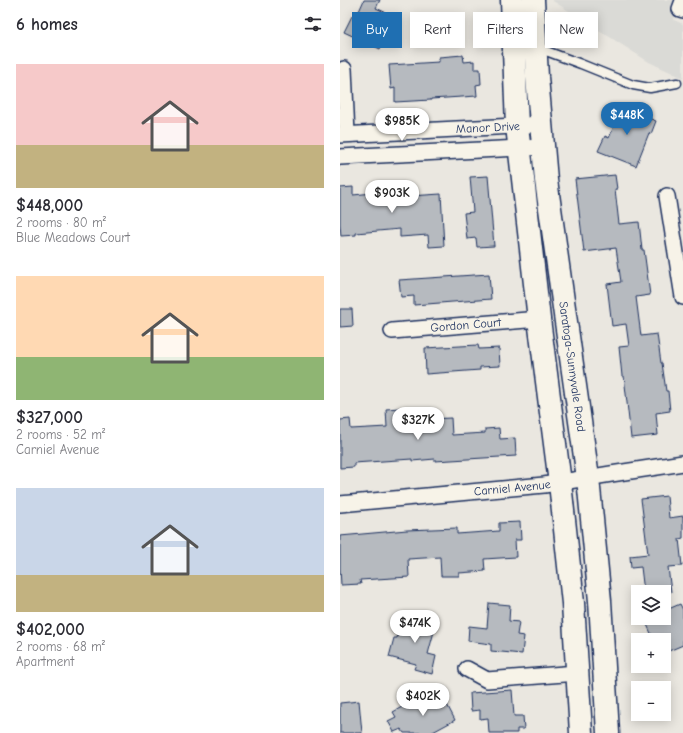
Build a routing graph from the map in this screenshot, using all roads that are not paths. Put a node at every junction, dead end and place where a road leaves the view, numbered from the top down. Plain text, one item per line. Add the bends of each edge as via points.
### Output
1 (512, 0) edge
2 (533, 0) edge
3 (683, 1) edge
4 (683, 10) edge
5 (534, 12) edge
6 (535, 48) edge
7 (537, 48) edge
8 (344, 69) dead end
9 (677, 82) dead end
10 (540, 124) junction
11 (517, 126) junction
12 (388, 132) junction
13 (344, 135) edge
14 (542, 147) junction
15 (520, 148) junction
16 (390, 154) junction
17 (340, 157) edge
18 (667, 196) dead end
19 (683, 297) edge
20 (539, 319) junction
21 (392, 331) dead end
22 (683, 463) edge
23 (588, 478) junction
24 (560, 483) junction
25 (340, 504) edge
26 (466, 668) dead end
27 (577, 673) junction
28 (581, 733) edge
29 (608, 733) edge

1 - 11 main road
2 - 5 main road, Saratoga-Sunnyvale Road
3 - 4 street via 680,9
6 - 10 main road, Saratoga-Sunnyvale Road
7 - 9 lane via 633,85 650,88
8 - 13 street
10 - 11 street, Manor Drive
10 - 14 main road, Saratoga-Sunnyvale Road
11 - 12 street, Manor Drive
11 - 15 main road
12 - 13 street, Manor Drive
12 - 16 street
14 - 15 street
14 - 23 main road, Saratoga-Sunnyvale Road
15 - 16 street
15 - 20 main road
16 - 17 street
18 - 19 street
20 - 21 street, Gordon Court
20 - 24 main road
22 - 23 street, Carniel Avenue
23 - 24 street, Carniel Avenue
23 - 29 main road, Saratoga-Sunnyvale Road via 600,601
24 - 25 street, Carniel Avenue
24 - 27 main road via 573,603
26 - 27 street via 487,680
27 - 28 main road

